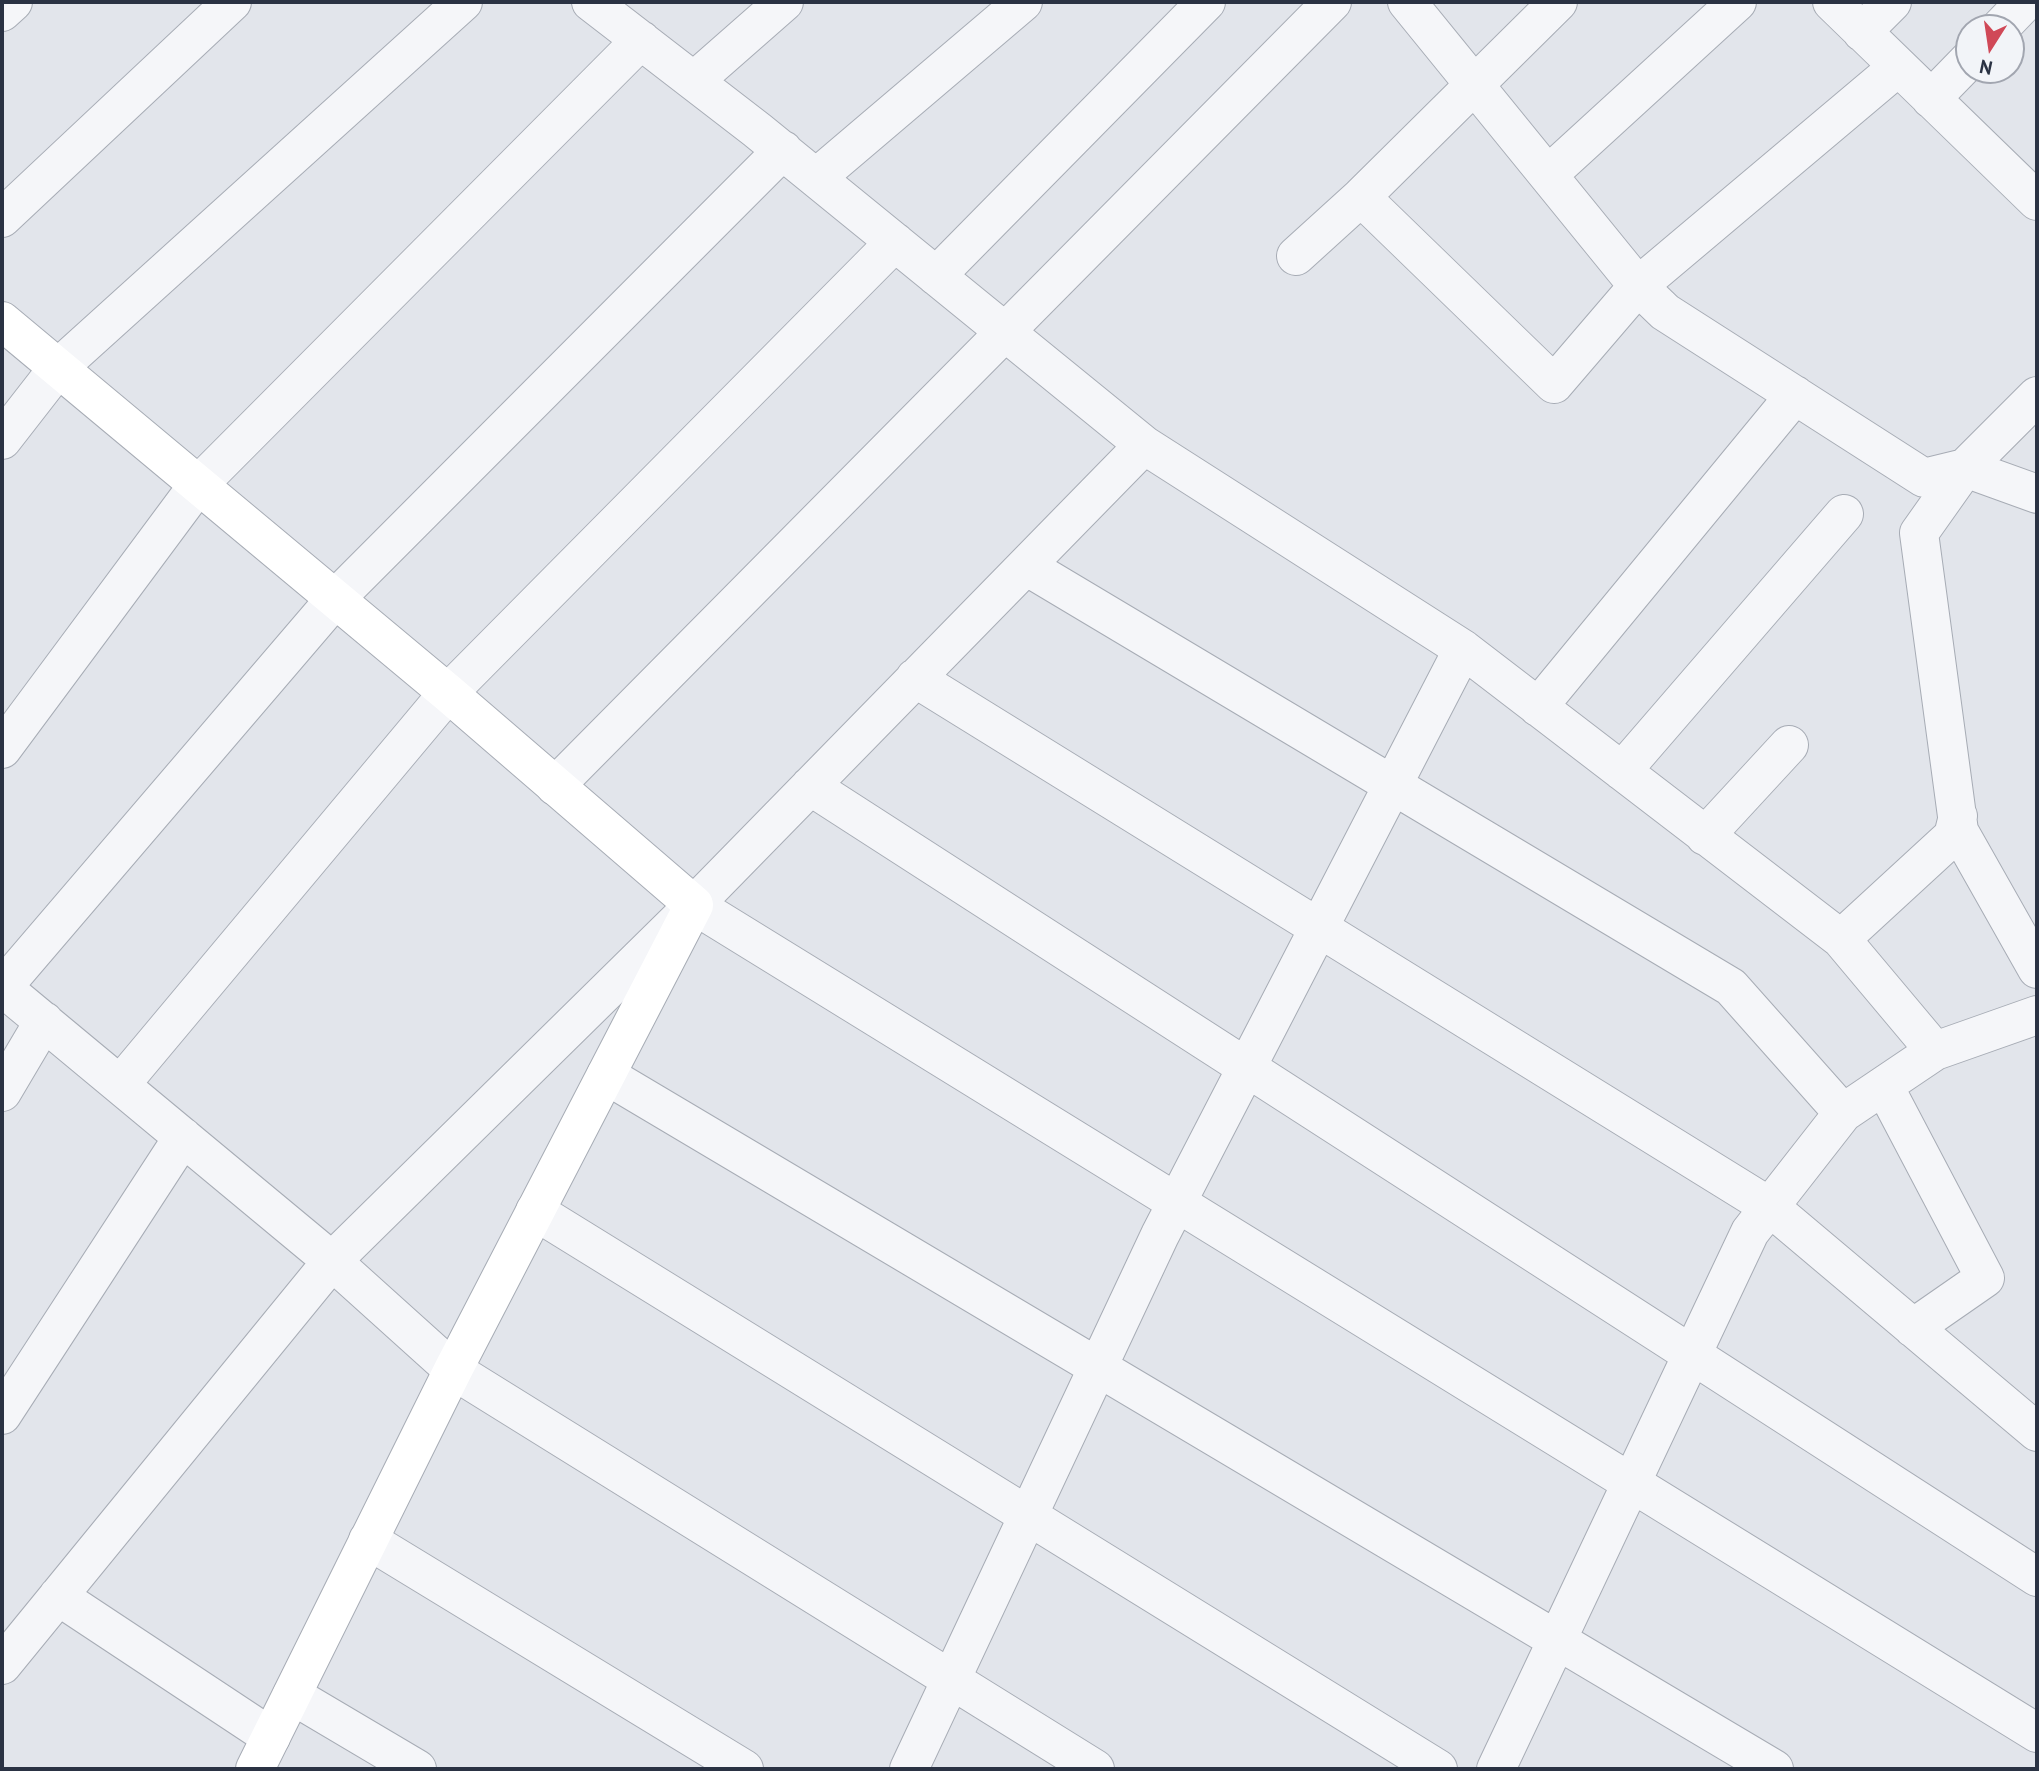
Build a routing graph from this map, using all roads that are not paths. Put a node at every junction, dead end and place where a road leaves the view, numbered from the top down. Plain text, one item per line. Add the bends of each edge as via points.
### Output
1 (13, 2) edge
2 (232, 2) edge
3 (463, 2) edge
4 (591, 2) edge
5 (784, 2) edge
6 (1023, 2) edge
7 (1206, 2) edge
8 (1332, 2) edge
9 (1408, 2) edge
10 (1558, 2) edge
11 (1737, 2) edge
12 (1832, 2) edge
13 (1892, 2) edge
14 (2, 12) edge
15 (1862, 32) junction
16 (640, 40) junction
17 (1898, 67) junction
18 (1955, 74) edge
19 (694, 81) junction
20 (1474, 85) junction
21 (1931, 99) junction
22 (783, 150) junction
23 (1549, 174) junction
24 (816, 178) junction
25 (1361, 197) junction
26 (2037, 201) edge
27 (2, 218) edge
28 (895, 242) junction
29 (1296, 256) dead end
30 (936, 276) junction
31 (1639, 286) junction
32 (2, 321) edge
33 (1005, 332) junction
34 (58, 368) junction
35 (1795, 395) junction
36 (2037, 396) edge
37 (2, 440) edge
38 (1144, 445) junction
39 (1965, 468) junction
40 (198, 485) junction
41 (2037, 494) edge
42 (1844, 514) dead end
43 (1026, 566) junction
44 (335, 599) junction
45 (1463, 649) junction
46 (915, 678) junction
47 (448, 693) junction
48 (1538, 707) junction
49 (1789, 746) dead end
50 (2, 749) edge
51 (1622, 771) junction
52 (1392, 785) junction
53 (555, 786) junction
54 (810, 786) junction
55 (1958, 816) junction
56 (1705, 836) junction
57 (694, 905) junction
58 (1318, 929) junction
59 (1841, 939) junction
60 (2037, 970) edge
61 (2, 987) edge
62 (2037, 1015) edge
63 (44, 1021) junction
64 (1935, 1051) junction
65 (1247, 1067) junction
66 (606, 1075) junction
67 (120, 1085) junction
68 (1884, 1086) junction
69 (2, 1092) edge
70 (1843, 1113) junction
71 (183, 1137) junction
72 (1177, 1202) junction
73 (1770, 1207) junction
74 (535, 1211) junction
75 (332, 1261) junction
76 (1913, 1328) junction
77 (1692, 1354) junction
78 (1098, 1368) junction
79 (453, 1370) junction
80 (2, 1415) edge
81 (2037, 1432) edge
82 (1631, 1482) junction
83 (1028, 1516) junction
84 (369, 1540) junction
85 (2037, 1577) edge
86 (58, 1596) junction
87 (1557, 1640) junction
88 (2, 1665) edge
89 (951, 1680) junction
90 (292, 1695) junction
91 (2037, 1733) edge
92 (263, 1753) edge
93 (417, 1769) edge
94 (744, 1769) edge
95 (909, 1769) edge
96 (1095, 1769) edge
97 (1438, 1769) edge
98 (1496, 1769) edge
99 (1774, 1769) edge

1 - 14 street
2 - 27 street
3 - 34 street
4 - 16 street
5 - 19 street
6 - 24 street
7 - 30 street
8 - 33 street
9 - 20 street
10 - 20 street
11 - 23 street
12 - 15 street
13 - 15 street
15 - 17 street
16 - 19 street
16 - 40 street
17 - 21 street
17 - 31 street
18 - 21 street
19 - 22 street
20 - 23 street
20 - 25 street
21 - 26 street
22 - 24 street
22 - 44 street
23 - 31 street
24 - 28 street
25 - 29 street
25 - 31 street via 1554,384
28 - 30 street
28 - 47 street
30 - 33 street
31 - 35 street via 1665,312
32 - 34 street
33 - 38 street
33 - 53 street
34 - 37 street
34 - 40 street
35 - 39 street via 1924,478
35 - 48 street
36 - 39 street
38 - 43 street
38 - 45 street
39 - 41 street
39 - 55 street via 1919,533
40 - 44 street
40 - 50 street
42 - 51 street
43 - 46 street
43 - 52 street
44 - 47 street
44 - 61 street
45 - 48 street
45 - 52 street
46 - 54 street
46 - 58 street
47 - 53 street
47 - 67 street
48 - 51 street
49 - 56 street
51 - 56 street
52 - 58 street
52 - 70 street via 1731,987
53 - 57 street
54 - 57 street
54 - 65 street
55 - 59 street via 1953,836
55 - 60 street via 1959,831
56 - 59 street
57 - 66 street
57 - 72 street
57 - 75 street
58 - 65 street
58 - 73 street
59 - 64 street
61 - 63 street
62 - 64 street
63 - 67 street
63 - 69 street
64 - 68 street
65 - 72 street
65 - 77 street
66 - 74 street
66 - 78 street
67 - 71 street
68 - 70 street
68 - 76 street via 1985,1278
70 - 73 street
71 - 75 street
71 - 80 street
72 - 78 street
72 - 82 street
73 - 76 street
73 - 77 street via 1750,1232
74 - 79 street
74 - 83 street
75 - 79 street
75 - 86 street
76 - 81 street
77 - 82 street
77 - 85 street
78 - 83 street
78 - 87 street
79 - 84 street
79 - 89 street
82 - 87 street
82 - 91 street
83 - 89 street
83 - 97 street
84 - 90 street
84 - 94 street
86 - 88 street
86 - 92 street
87 - 98 street
87 - 99 street
89 - 95 street
89 - 96 street
90 - 92 street
90 - 93 street

